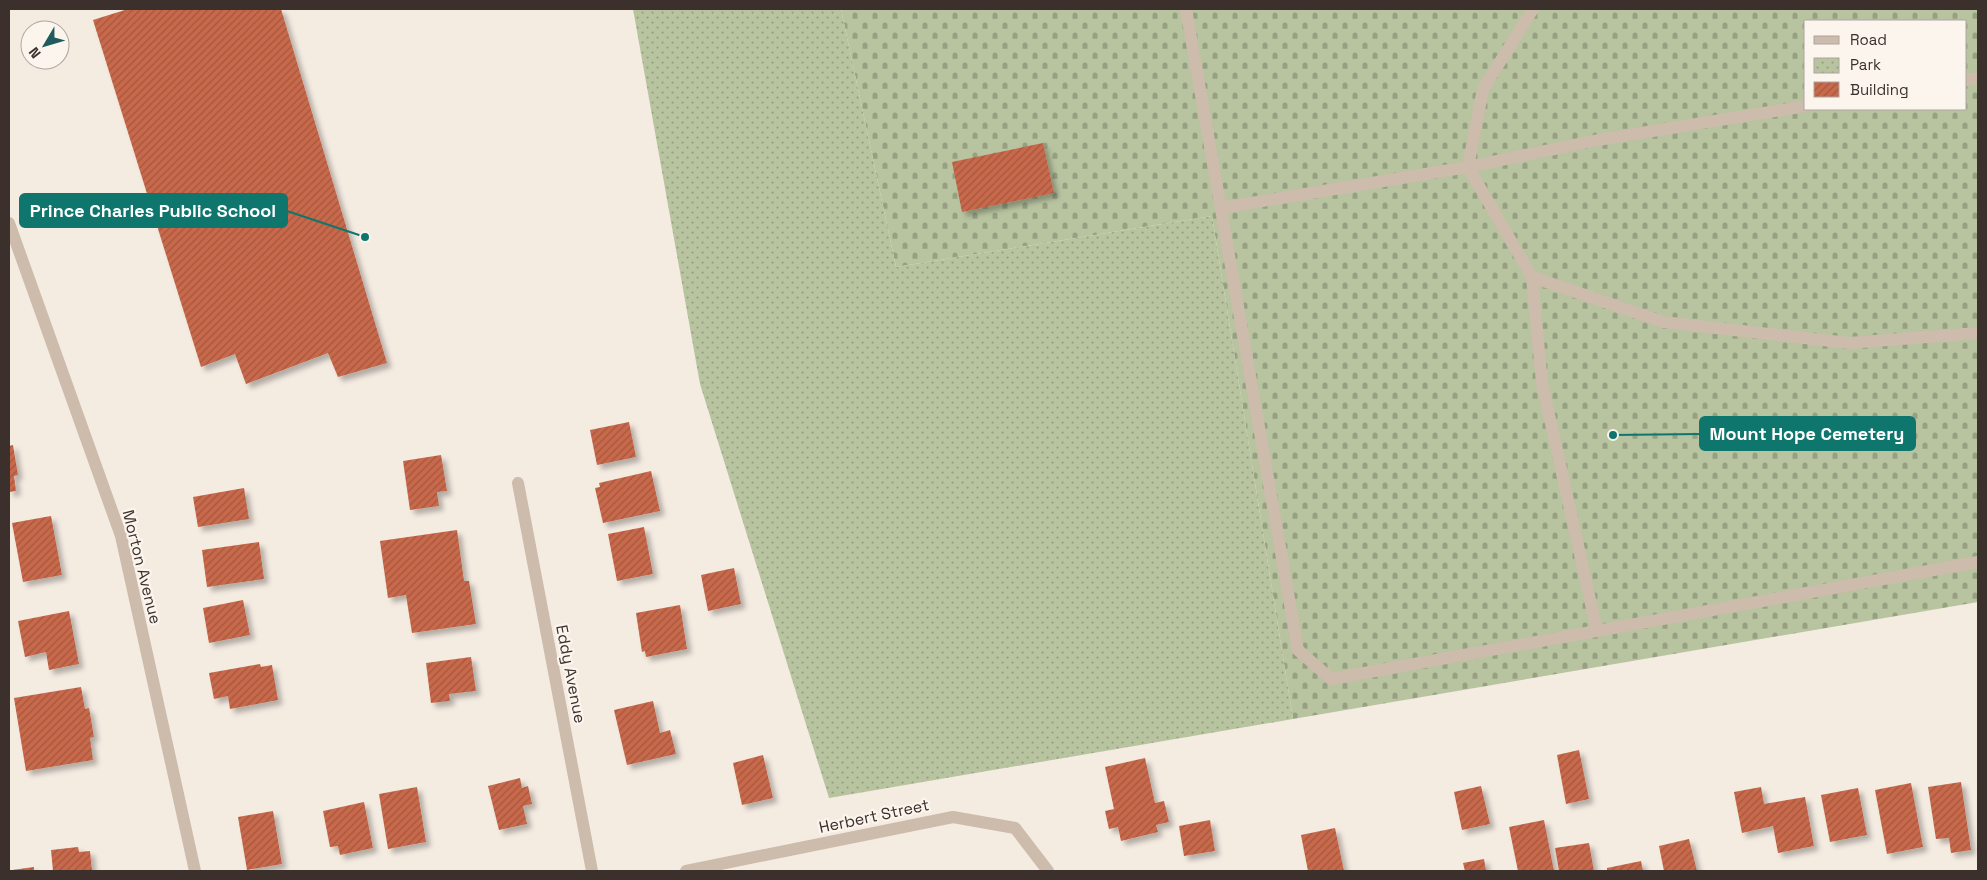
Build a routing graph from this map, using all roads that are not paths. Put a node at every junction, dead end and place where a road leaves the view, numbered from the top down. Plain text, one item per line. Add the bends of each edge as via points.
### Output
1 (1186, 9) edge
2 (1533, 9) edge
3 (1804, 106) edge
4 (1468, 166) junction
5 (1221, 208) junction
6 (9, 223) edge
7 (1532, 277) junction
8 (1978, 333) edge
9 (518, 483) dead end
10 (1978, 562) edge
11 (1597, 631) junction
12 (195, 871) edge
13 (592, 871) edge
14 (686, 871) edge
15 (1048, 871) edge

1 - 5 street
2 - 4 street via 1483,89
3 - 4 street via 1598,140
4 - 5 street
4 - 7 street
5 - 11 street via 1298,650 1331,679
6 - 12 street, Morton Avenue via 120,536
7 - 8 street via 1663,322 1849,343
7 - 11 street via 1542,383
9 - 13 street, Eddy Avenue
10 - 11 street
14 - 15 street, Herbert Street via 953,817 1015,828

